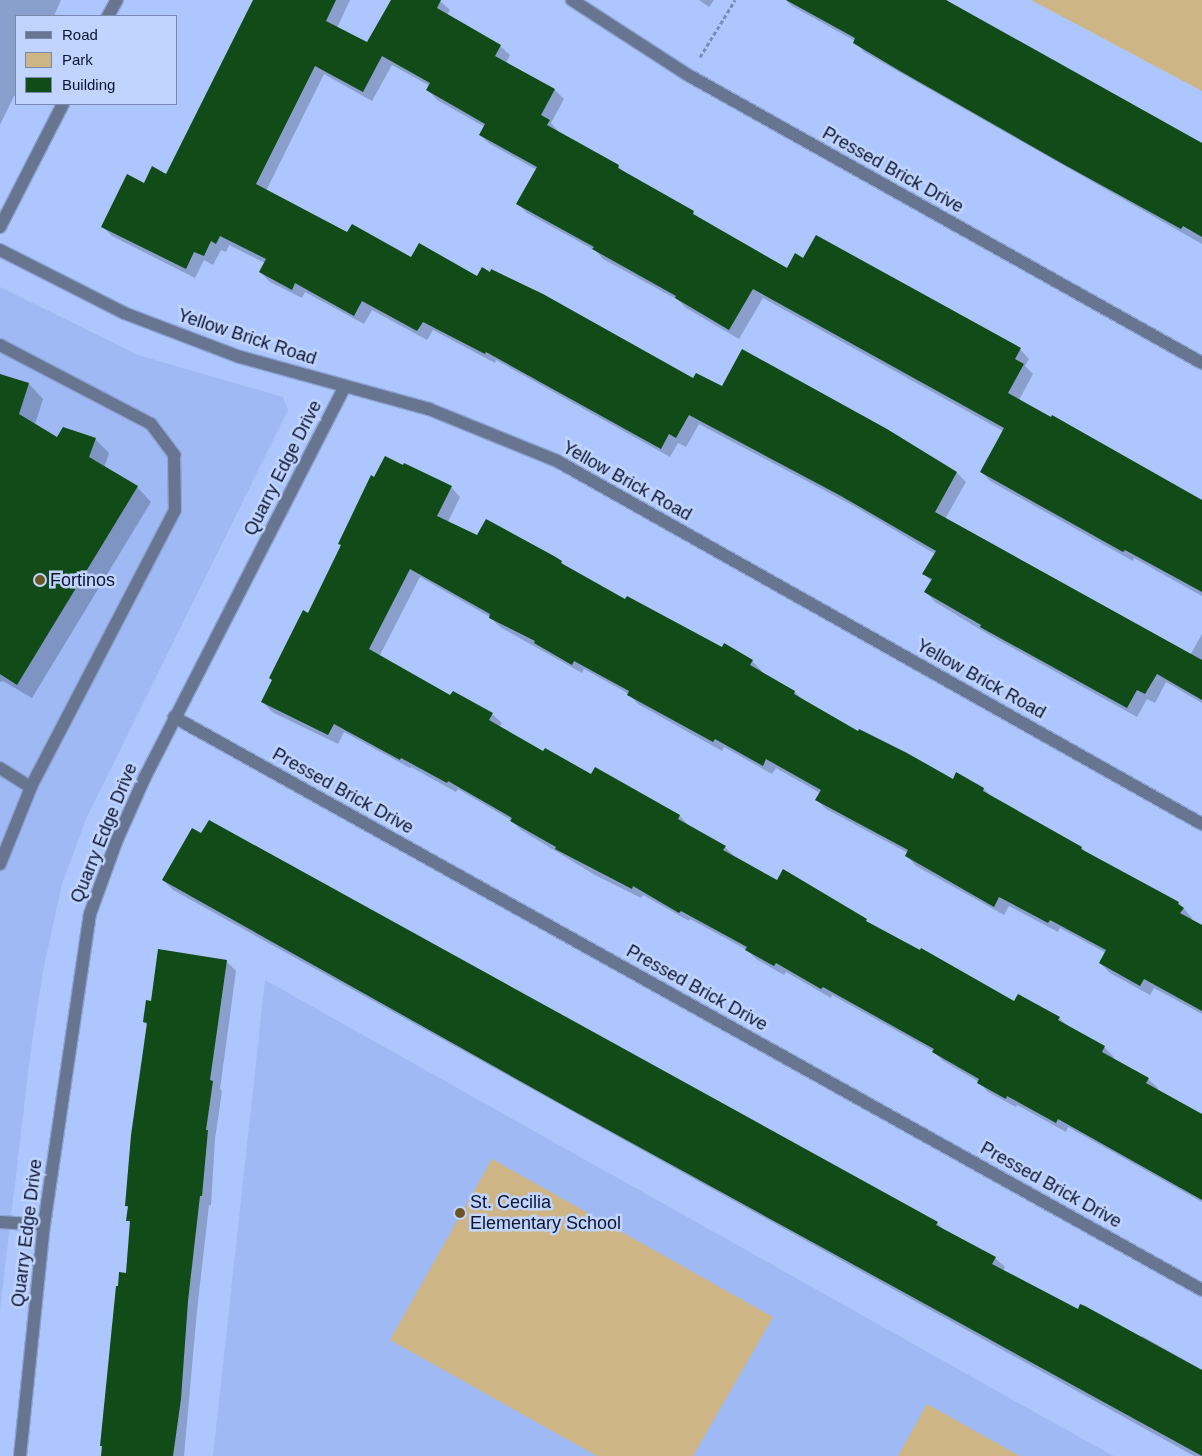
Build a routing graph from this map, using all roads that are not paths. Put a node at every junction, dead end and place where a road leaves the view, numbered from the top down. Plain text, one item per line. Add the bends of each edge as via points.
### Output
1 (117, 0) edge
2 (572, 0) edge
3 (109, 15) edge
4 (62, 105) edge
5 (0, 227) edge
6 (0, 250) edge
7 (0, 345) edge
8 (1202, 363) edge
9 (346, 386) junction
10 (174, 717) junction
11 (0, 768) edge
12 (31, 787) junction
13 (1202, 824) edge
14 (0, 864) edge
15 (0, 1222) edge
16 (44, 1225) junction
17 (1202, 1290) edge
18 (20, 1456) edge

1 - 3 street
2 - 8 street, Pressed Brick Drive via 688,75
4 - 5 street
6 - 9 street, Yellow Brick Road via 124,313 240,357
7 - 12 street via 151,424 174,454 175,510
9 - 10 street, Quarry Edge Drive
9 - 13 street, Yellow Brick Road via 429,409 557,461
10 - 16 street, Quarry Edge Drive via 116,842 90,914
10 - 17 street, Pressed Brick Drive
11 - 12 street
12 - 14 street
15 - 16 street
16 - 18 street, Quarry Edge Drive

